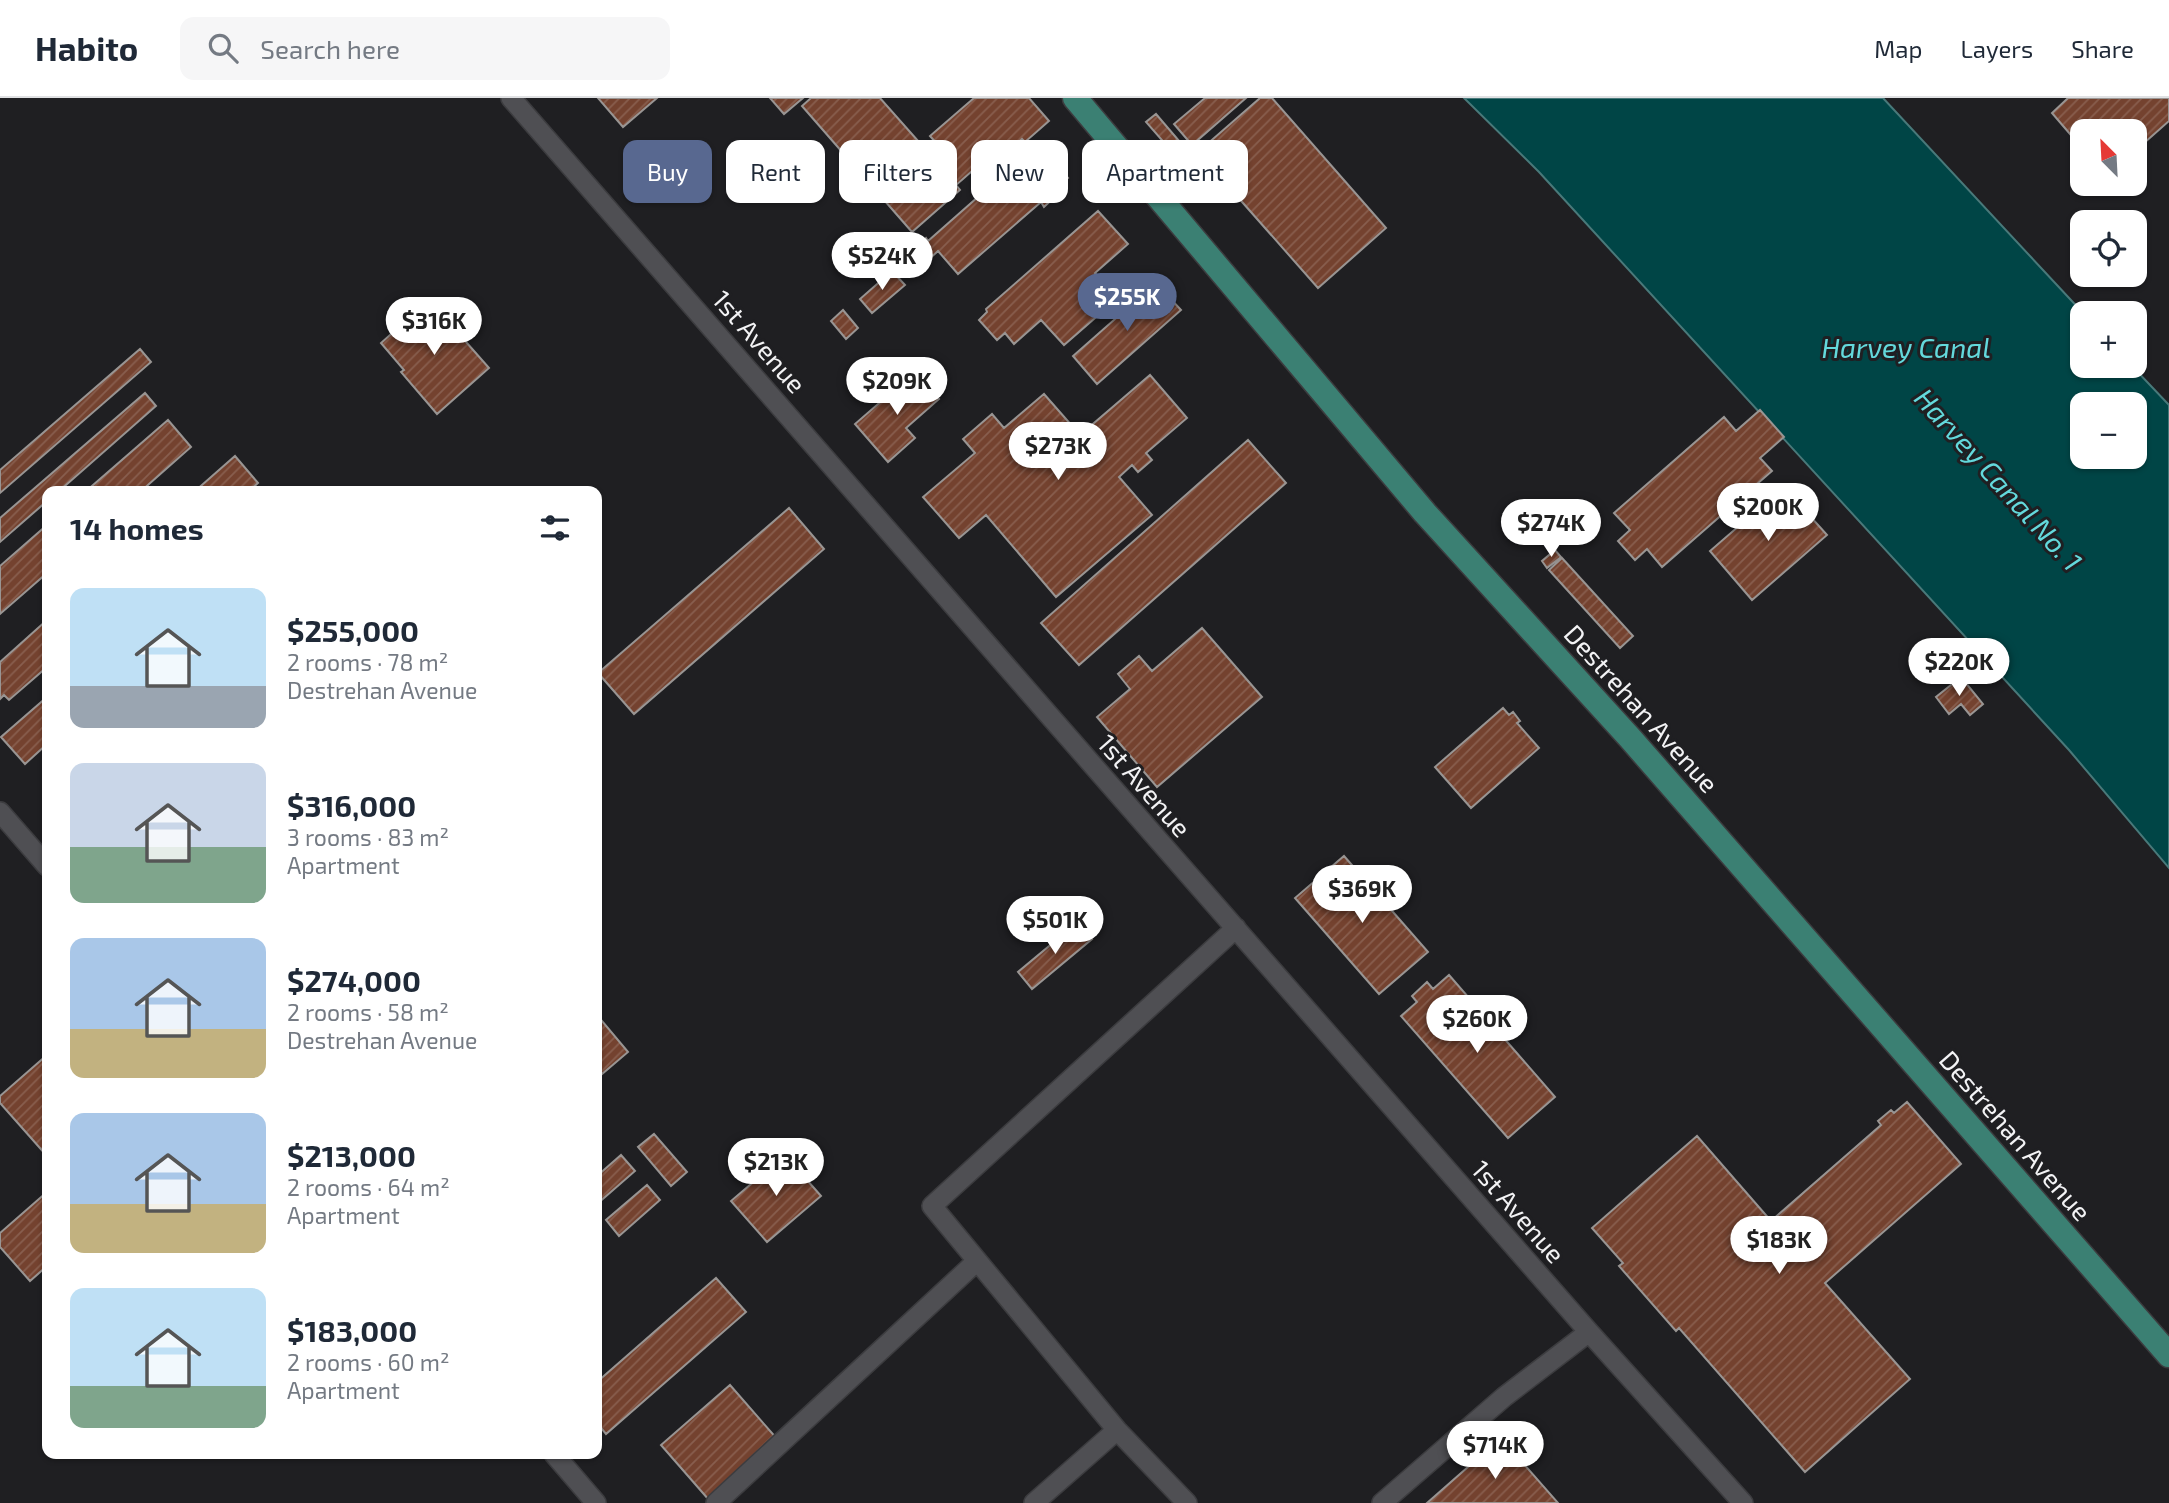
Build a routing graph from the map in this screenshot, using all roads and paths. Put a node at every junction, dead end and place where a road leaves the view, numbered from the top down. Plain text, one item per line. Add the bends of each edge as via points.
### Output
1 (511, 98) edge
2 (1075, 98) edge
3 (0, 811) edge
4 (42, 860) edge
5 (1236, 928) junction
6 (977, 1261) junction
7 (1590, 1332) junction
8 (2169, 1355) edge
9 (1117, 1430) junction
10 (558, 1459) edge
11 (596, 1503) edge
12 (716, 1503) edge
13 (1034, 1503) edge
14 (1187, 1503) edge
15 (1382, 1503) edge
16 (1743, 1503) edge

1 - 5 street, 1st Avenue
2 - 8 main road, Destrehan Avenue via 1425,513 1630,738
3 - 4 street
5 - 6 street via 932,1206
5 - 7 street, 1st Avenue
6 - 9 street
6 - 12 street
7 - 15 street via 1504,1397
7 - 16 street, 1st Avenue
9 - 13 street
9 - 14 street
10 - 11 street

